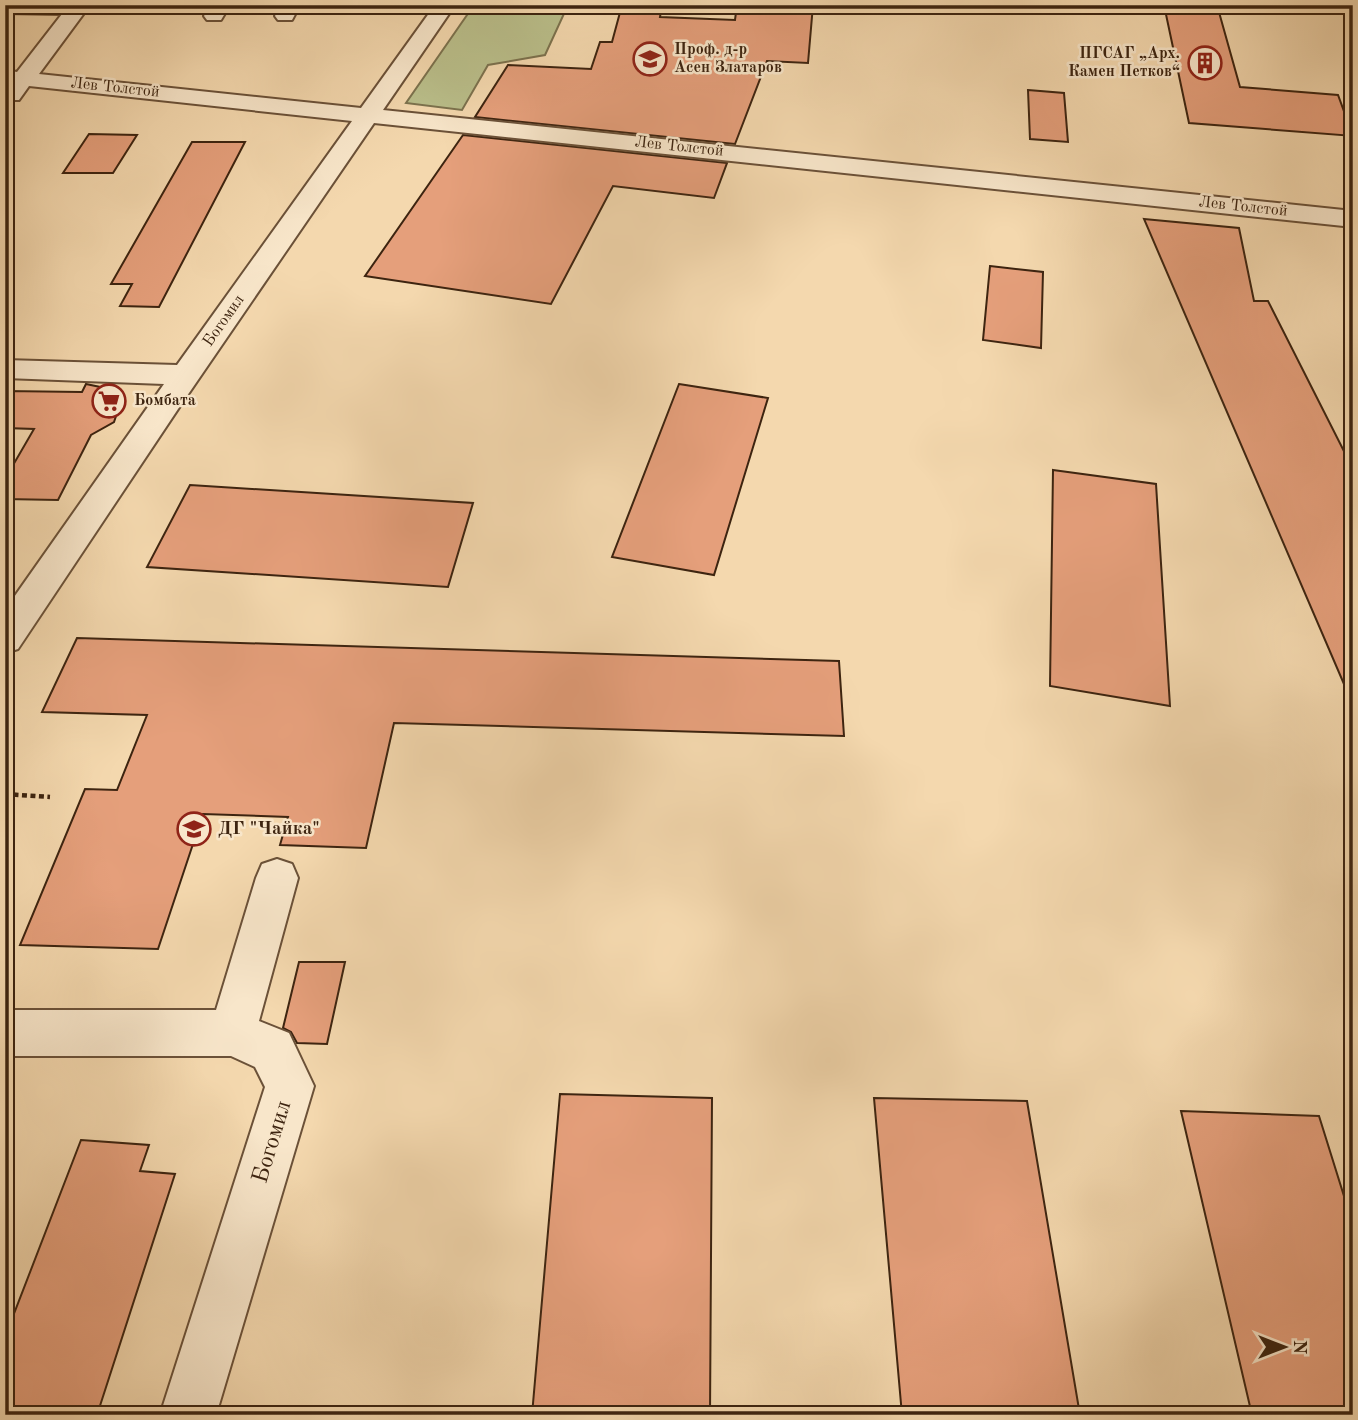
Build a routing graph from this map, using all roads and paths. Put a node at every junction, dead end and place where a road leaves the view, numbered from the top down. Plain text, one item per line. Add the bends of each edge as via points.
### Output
1 (445, 5) edge
2 (5, 7) edge
3 (79, 7) edge
4 (16, 78) edge
5 (5, 101) edge
6 (367, 114) junction
7 (1353, 219) edge
8 (5, 369) edge
9 (187, 375) junction
10 (21, 590) edge
11 (5, 639) edge
12 (5, 794) edge
13 (50, 797) dead end
14 (277, 878) dead end
15 (5, 1033) edge
16 (232, 1033) junction
17 (188, 1415) edge

1 - 6 street, Богомил
2 - 3 street
3 - 4 street
4 - 5 street
4 - 6 street, Лев Толстой
6 - 7 street, Лев Толстой
6 - 9 street, Богомил
8 - 9 street
9 - 10 street, Богомил
10 - 11 street, Богомил
12 - 13 path
14 - 16 street
15 - 16 street, Богомил
16 - 17 street, Богомил via 272,1050 289,1086

